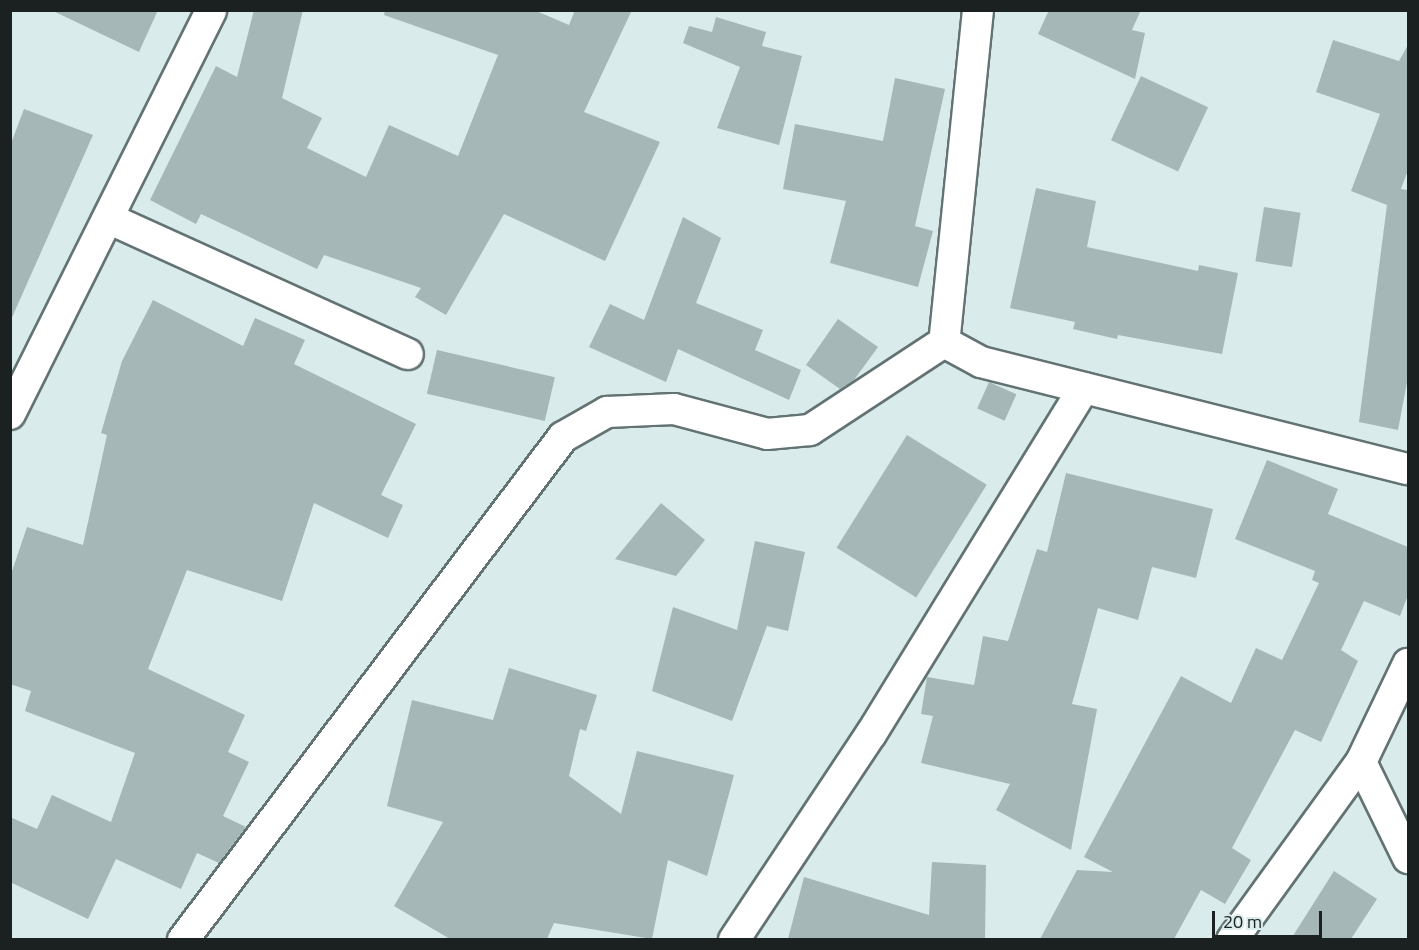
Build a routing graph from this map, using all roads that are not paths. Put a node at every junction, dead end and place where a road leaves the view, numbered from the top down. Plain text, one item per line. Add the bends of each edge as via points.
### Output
1 (211, 10) edge
2 (978, 10) edge
3 (110, 219) junction
4 (944, 342) junction
5 (408, 354) dead end
6 (1084, 388) junction
7 (10, 414) edge
8 (1408, 469) edge
9 (1408, 664) edge
10 (1361, 762) junction
11 (1408, 858) edge
12 (183, 939) edge
13 (734, 939) edge
14 (1232, 939) edge

1 - 3 street
2 - 4 street
3 - 5 street
3 - 7 street
4 - 6 street via 981,362
4 - 12 street via 810,430 767,434 674,409 607,412 563,437
6 - 8 street
6 - 13 street via 871,734
9 - 10 street
10 - 11 street
10 - 14 street

